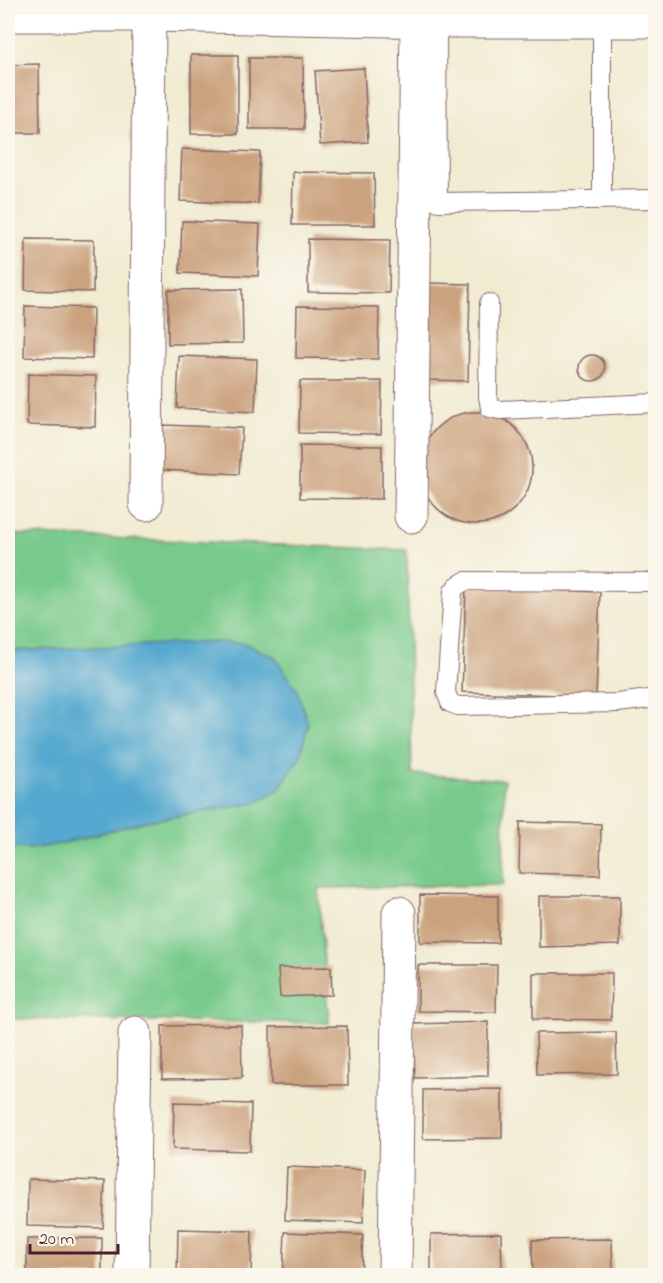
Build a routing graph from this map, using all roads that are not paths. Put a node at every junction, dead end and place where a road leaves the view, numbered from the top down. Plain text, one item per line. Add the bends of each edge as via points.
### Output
1 (149, 11) edge
2 (8, 15) edge
3 (427, 21) junction
4 (602, 21) junction
5 (656, 21) edge
6 (602, 199) junction
7 (656, 199) edge
8 (489, 303) dead end
9 (656, 403) edge
10 (146, 504) dead end
11 (411, 516) dead end
12 (656, 582) edge
13 (656, 698) edge
14 (399, 913) dead end
15 (135, 1033) dead end
16 (132, 1275) edge
17 (395, 1275) edge

1 - 2 street
1 - 3 street
1 - 10 street
3 - 4 street
3 - 6 lane via 438,202
3 - 11 street
4 - 5 street
4 - 6 lane
6 - 7 lane
8 - 9 lane via 490,408
12 - 13 lane via 465,581 453,591 446,692 450,703 458,706 618,703
14 - 17 street
15 - 16 street

